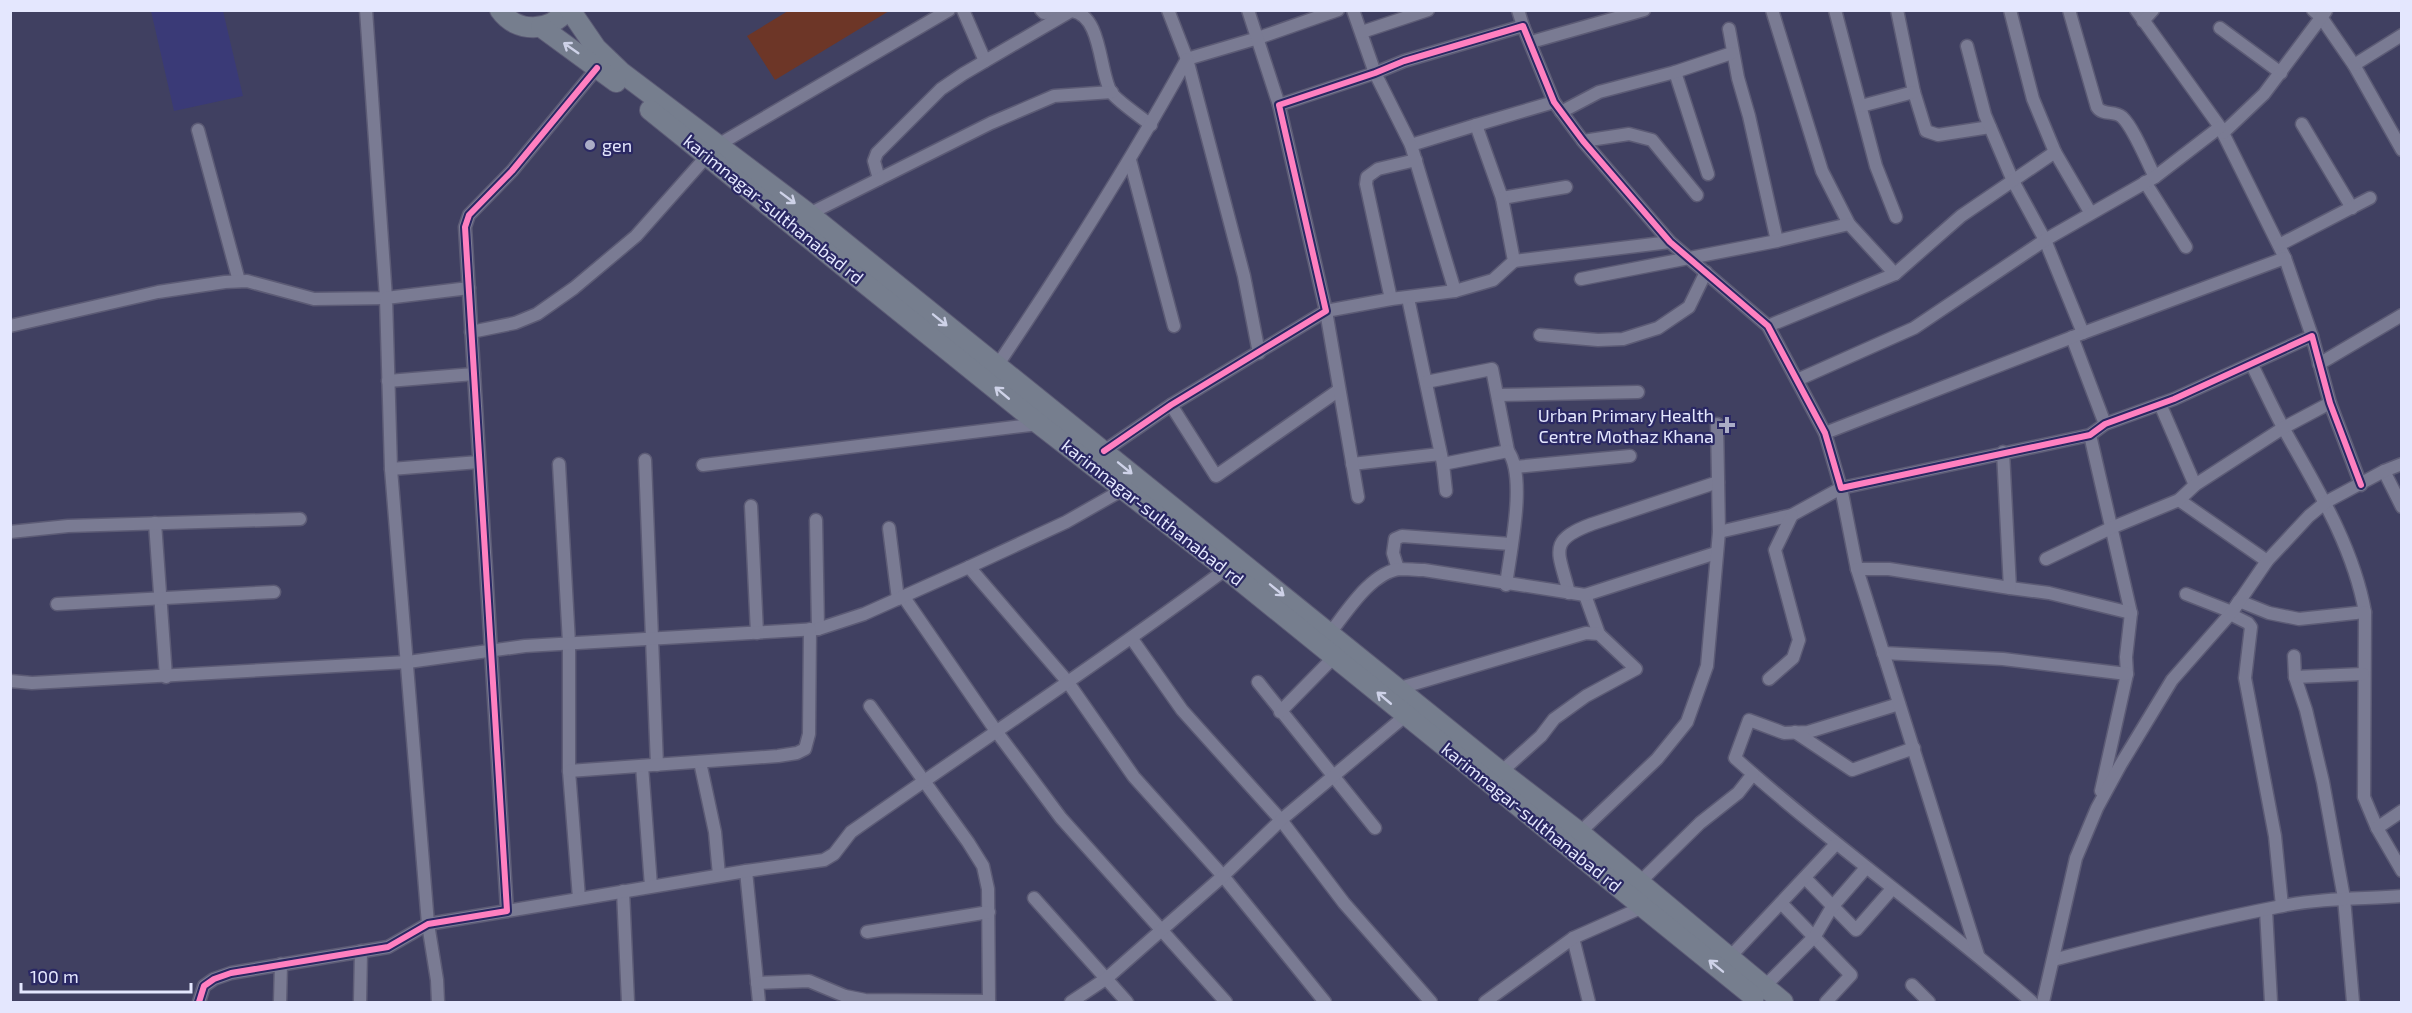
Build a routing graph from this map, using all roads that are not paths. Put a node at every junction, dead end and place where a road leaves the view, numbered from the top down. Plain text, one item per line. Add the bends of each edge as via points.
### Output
1 (366, 10) edge
2 (500, 10) edge
3 (568, 10) edge
4 (949, 10) edge
5 (963, 10) edge
6 (1041, 10) edge
7 (1168, 10) edge
8 (1248, 10) edge
9 (1338, 10) edge
10 (1353, 10) edge
11 (1428, 10) edge
12 (1518, 10) edge
13 (1644, 10) edge
14 (1772, 10) edge
15 (1835, 10) edge
16 (1897, 10) edge
17 (2010, 10) edge
18 (2069, 10) edge
19 (2136, 10) edge
20 (2153, 10) edge
21 (1078, 11) edge
22 (2320, 13) edge
23 (2144, 21) junction
24 (1523, 26) junction
25 (541, 27) junction
26 (2220, 27) dead end
27 (1729, 29) dead end
28 (1362, 32) junction
29 (2402, 35) edge
30 (1258, 38) junction
31 (1531, 42) junction
32 (1967, 46) dead end
33 (1732, 53) junction
34 (1187, 59) junction
35 (985, 61) junction
36 (2354, 65) junction
37 (597, 68) junction
38 (1675, 72) junction
39 (1375, 73) junction
40 (2281, 73) junction
41 (1112, 92) junction
42 (1914, 92) junction
43 (1279, 105) junction
44 (1860, 106) junction
45 (1558, 107) junction
46 (2302, 124) dead end
47 (1151, 125) junction
48 (1476, 125) junction
49 (1990, 127) junction
50 (198, 130) dead end
51 (2221, 130) junction
52 (1583, 141) junction
53 (1411, 145) junction
54 (713, 150) junction
55 (2402, 150) edge
56 (2055, 152) junction
57 (1130, 160) junction
58 (1416, 160) junction
59 (1708, 174) dead end
60 (879, 179) junction
61 (2150, 180) junction
62 (2013, 181) junction
63 (1566, 187) dead end
64 (1696, 195) dead end
65 (1502, 198) junction
66 (2370, 198) dead end
67 (2352, 208) junction
68 (2090, 212) junction
69 (809, 214) junction
70 (1896, 217) dead end
71 (1849, 224) junction
72 (2045, 240) junction
73 (1777, 241) junction
74 (1670, 242) junction
75 (2279, 245) junction
76 (2186, 247) dead end
77 (1687, 257) junction
78 (2285, 258) junction
79 (1514, 261) junction
80 (1707, 272) junction
81 (1895, 274) junction
82 (1581, 279) dead end
83 (239, 281) junction
84 (469, 288) junction
85 (1455, 291) junction
86 (386, 298) junction
87 (1408, 298) junction
88 (1391, 299) junction
89 (1326, 311) junction
90 (2402, 315) edge
91 (10, 326) edge
92 (1174, 326) dead end
93 (1768, 326) junction
94 (471, 332) junction
95 (1540, 335) dead end
96 (2077, 335) junction
97 (2312, 336) junction
98 (1259, 353) junction
99 (2319, 364) junction
100 (2252, 365) junction
101 (997, 366) junction
102 (474, 374) junction
103 (1797, 380) junction
104 (388, 381) junction
105 (1426, 382) junction
106 (1339, 390) junction
107 (1638, 392) dead end
108 (1498, 395) junction
109 (2330, 403) junction
110 (2160, 404) junction
111 (1171, 405) junction
112 (1039, 424) junction
113 (1717, 424) dead end
114 (2105, 424) junction
115 (2283, 428) junction
116 (1825, 433) junction
117 (2090, 435) junction
118 (1104, 451) junction
119 (1508, 451) junction
120 (2003, 452) junction
121 (1630, 456) dead end
122 (1441, 459) junction
123 (645, 460) dead end
124 (479, 462) junction
125 (559, 464) dead end
126 (1352, 464) junction
127 (2402, 464) edge
128 (703, 465) dead end
129 (1515, 467) junction
130 (391, 469) junction
131 (2384, 471) junction
132 (1718, 482) junction
133 (2361, 484) junction
134 (2194, 486) junction
135 (1841, 488) junction
136 (1124, 489) junction
137 (1446, 491) dead end
138 (1358, 497) dead end
139 (2179, 500) junction
140 (2326, 502) junction
141 (751, 506) dead end
142 (2402, 507) edge
143 (1792, 515) junction
144 (300, 519) dead end
145 (816, 520) dead end
146 (155, 523) junction
147 (889, 528) dead end
148 (2111, 528) junction
149 (10, 532) edge
150 (1719, 532) junction
151 (1511, 543) junction
152 (1716, 553) junction
153 (2046, 559) dead end
154 (2267, 561) junction
155 (969, 567) junction
156 (1226, 569) junction
157 (1398, 569) junction
158 (1857, 569) junction
159 (1506, 585) junction
160 (2010, 588) junction
161 (274, 592) dead end
162 (1569, 593) junction
163 (2186, 594) dead end
164 (1585, 595) junction
165 (160, 597) junction
166 (901, 598) junction
167 (57, 604) dead end
168 (2235, 607) junction
169 (2364, 612) junction
170 (2132, 613) junction
171 (814, 629) junction
172 (757, 633) junction
173 (1330, 633) junction
174 (1599, 634) junction
175 (652, 638) junction
176 (1132, 639) junction
177 (569, 643) junction
178 (490, 650) junction
179 (1883, 653) junction
180 (1334, 657) junction
181 (2294, 657) dead end
182 (408, 662) junction
183 (2127, 674) junction
184 (2364, 674) junction
185 (166, 677) junction
186 (2295, 677) junction
187 (1769, 679) dead end
188 (10, 681) edge
189 (1067, 681) junction
190 (1258, 682) dead end
191 (1400, 688) junction
192 (1899, 704) junction
193 (870, 706) dead end
194 (1412, 710) junction
195 (1280, 712) junction
196 (996, 730) junction
197 (1794, 731) junction
198 (1914, 748) junction
199 (700, 762) junction
200 (657, 765) junction
201 (642, 766) junction
202 (569, 771) junction
203 (1501, 772) junction
204 (1753, 774) junction
205 (1335, 775) junction
206 (924, 781) junction
207 (2097, 808) junction
208 (2402, 811) edge
209 (1281, 820) junction
210 (1375, 828) dead end
211 (2377, 828) junction
212 (1573, 839) junction
213 (1836, 844) junction
214 (1865, 869) junction
215 (746, 871) junction
216 (2402, 871) edge
217 (719, 875) junction
218 (1223, 876) junction
219 (1805, 878) junction
220 (1639, 883) junction
221 (651, 886) junction
222 (1892, 889) junction
223 (623, 891) junction
224 (2402, 896) edge
225 (579, 898) junction
226 (1034, 898) dead end
227 (2344, 898) junction
228 (1781, 903) junction
229 (2282, 906) junction
230 (1643, 907) junction
231 (1833, 907) junction
232 (2266, 910) junction
233 (507, 911) junction
234 (989, 912) junction
235 (428, 924) junction
236 (1163, 930) junction
237 (867, 932) dead end
238 (1815, 936) junction
239 (1573, 938) junction
240 (361, 951) junction
241 (1978, 955) junction
242 (1730, 958) junction
243 (2053, 960) junction
244 (280, 964) junction
245 (1107, 978) junction
246 (757, 983) junction
247 (1911, 985) dead end
248 (1762, 995) edge
249 (199, 1002) edge
250 (280, 1002) edge
251 (360, 1002) edge
252 (438, 1002) edge
253 (628, 1002) edge
254 (759, 1002) edge
255 (989, 1002) edge
256 (1071, 1002) edge
257 (1127, 1002) edge
258 (1226, 1002) edge
259 (1325, 1002) edge
260 (1431, 1002) edge
261 (1485, 1002) edge
262 (1589, 1002) edge
263 (1783, 1002) edge
264 (1826, 1002) edge
265 (1929, 1002) edge
266 (2032, 1002) edge
267 (2043, 1002) edge
268 (2271, 1002) edge
269 (2353, 1002) edge

1 - 86 street
2 - 25 highway via 516,24
3 - 25 highway via 557,21
3 - 54 highway via 596,48
4 - 54 street
5 - 35 street
6 - 21 street
7 - 34 street
8 - 30 street
9 - 30 street
10 - 28 street
11 - 28 street
12 - 24 street
13 - 31 street
14 - 71 street via 1822,171
15 - 44 street
16 - 42 street
17 - 56 street via 2033,99
18 - 61 street via 2097,107 2118,114 2126,122
19 - 23 street
20 - 23 street
21 - 35 street
21 - 41 street via 1095,34
22 - 36 street
22 - 40 street
23 - 51 street
24 - 31 street
24 - 39 street
37 -> 25 highway, karimnagar-sulthanabad rd
26 - 40 street
27 - 33 street
28 - 39 street
29 - 36 street
30 - 34 street
30 - 43 street
31 - 45 street
32 - 49 street
33 - 38 street
33 - 73 street
34 - 47 street
34 - 98 street via 1244,276
35 - 60 street via 941,89 884,144 874,161
36 - 55 street
37 - 54 highway, karimnagar-sulthanabad rd
37 - 84 street via 512,171 470,215 465,227
38 - 45 street
38 - 59 street
39 - 43 street
39 - 53 street
40 - 51 street via 2252,107
41 - 47 street
41 - 60 street via 1054,96
42 - 44 street
42 - 49 street via 1923,126 1930,134
43 - 89 street
44 - 70 street via 1876,166
45 - 48 street
45 - 52 street
46 - 67 street
47 - 57 street
48 - 53 street
48 - 65 street
49 - 62 street
50 - 83 street
51 - 61 street
51 - 75 street
52 - 64 street via 1629,134 1652,140
52 - 74 street
53 - 58 street
54 -> 69 highway
54 - 94 street via 636,236 574,288 537,314
112 -> 54 highway, karimnagar-sulthanabad rd
56 - 62 street
56 - 68 street
57 - 92 street
57 - 101 street
58 - 85 street
58 - 88 street via 1378,169 1367,177
60 - 69 street
61 - 68 street
61 - 76 street
62 - 72 street
62 - 81 street via 1961,216
63 - 65 street
65 - 79 street
66 - 67 street
67 - 75 street
68 - 72 street
69 -> 101 highway
71 - 73 street
71 - 81 street
72 - 96 street
72 - 103 street via 1914,328
73 - 77 street
74 - 77 street
74 - 79 street
75 - 78 street
77 - 80 street
77 - 82 street
78 - 96 street
78 - 97 street
79 - 85 street via 1493,280
80 - 93 street
80 - 95 street via 1689,307 1658,328 1623,339
81 - 93 street
83 - 86 street via 273,286 314,299
83 - 91 street via 158,292
84 - 86 street
84 - 94 street
85 - 87 street
86 - 104 street
87 - 88 street
87 - 105 street
88 - 89 street
89 - 98 street
89 - 106 street
90 - 99 street
93 - 103 street
94 - 102 street
96 - 114 street
96 - 116 street
97 - 99 street
97 - 100 street
98 - 111 street
99 - 109 street
100 - 110 street
100 - 115 street
101 - 118 highway
102 - 104 street
102 - 124 street
103 - 116 street
104 - 130 street
105 - 108 street via 1492,369
105 - 122 street
106 - 111 street via 1216,476
106 - 126 street
107 - 108 street
108 - 119 street
109 - 115 street
109 - 133 street
110 - 114 street
110 - 134 street
111 - 118 street
112 - 128 street
112 - 136 highway, karimnagar-sulthanabad rd
113 - 132 street
114 - 117 street
115 - 134 street
115 - 140 street
116 - 135 street
117 - 120 street
117 - 148 street
118 -> 173 highway
119 - 122 street
119 - 129 street
120 - 135 street
120 - 160 street
121 - 129 street
122 - 126 street
122 - 137 street
123 - 175 street
124 - 130 street
124 - 178 street
125 - 177 street
126 - 138 street
127 - 131 street
129 - 151 street via 1518,503
130 - 182 street
131 - 133 street
131 - 142 street
132 - 150 street
132 - 162 street via 1592,524 1563,538 1558,546
133 - 140 street
134 - 139 street
135 - 143 street
135 - 158 street
136 - 155 street via 1066,522
136 - 156 highway, karimnagar-sulthanabad rd
139 - 148 street
139 - 154 street
140 - 154 street
140 - 169 street via 2353,567
141 - 172 street
143 - 150 street
143 - 187 street via 1775,550 1799,640 1793,658
144 - 146 street
145 - 171 street
146 - 149 street
146 - 165 street
147 - 166 street
148 - 153 street
148 - 170 street
150 - 152 street
151 - 157 street via 1401,536 1393,542
151 - 159 street
152 - 164 street
152 - 212 street via 1707,666 1686,722 1657,759
154 - 168 street
155 - 166 street
155 - 189 street
156 - 176 street
156 - 180 highway, karimnagar-sulthanabad rd
157 - 159 street
157 - 173 street via 1358,596
158 - 160 street via 1889,569
158 - 179 street
159 - 162 street
160 - 170 street
161 - 165 street
162 - 164 street
163 - 168 street
164 - 174 street
165 - 167 street
165 - 185 street
166 - 171 street
166 - 196 street
168 - 169 street via 2299,620
168 - 207 street via 2172,680
168 - 229 street via 2232,615 2252,627 2245,678 2275,836
169 - 184 street
170 - 183 street
171 - 172 street
171 - 199 street via 805,749 789,755
172 - 175 street
173 - 191 highway
174 - 191 street via 1586,633
174 - 203 street via 1636,669 1554,719
175 - 177 street
175 - 200 street
176 - 189 street
176 - 209 street via 1182,710
177 - 178 street
177 - 202 street
178 - 182 street
178 - 233 street
179 - 183 street via 2003,659
179 - 192 street
194 -> 180 highway, karimnagar-sulthanabad rd
180 - 195 street
181 - 186 street
182 - 185 street
182 - 235 street
183 - 207 street
184 - 186 street
184 - 211 street via 2364,797
185 - 188 street
186 - 227 street via 2323,782
189 - 196 street
189 - 218 street via 1134,777
190 - 195 street
191 - 194 highway
192 - 197 street via 1808,732
192 - 198 street
193 - 206 street
194 - 203 highway
194 - 205 street
194 - 212 highway, karimnagar-sulthanabad rd
195 - 205 street
196 - 206 street
196 - 236 street via 1061,818
197 - 198 street via 1852,770
197 - 204 street via 1784,733 1749,720 1735,758
198 - 241 street
199 - 200 street
199 - 217 street via 715,832
200 - 201 street
201 - 202 street
201 - 221 street
202 - 225 street
203 - 212 highway
204 - 213 street
204 - 220 street via 1738,793 1700,823
205 - 209 street
205 - 210 street
206 - 215 street via 851,832 834,854 824,860
206 - 234 street via 983,866
207 - 243 street via 2076,858
208 - 211 street
209 - 218 street
209 - 260 street via 1344,903
211 - 216 street
212 - 220 highway
212 - 230 highway, karimnagar-sulthanabad rd
213 - 214 street
213 - 219 street
214 - 222 street
214 - 231 street
215 - 217 street
215 - 246 street
217 - 221 street
218 - 236 street
218 - 259 street
219 - 228 street
219 - 231 street
220 - 242 highway
221 - 223 street
222 - 231 street via 1856,930
222 - 241 street
223 - 225 street
223 - 253 street
224 - 227 street
225 - 233 street
226 - 245 street
227 - 229 street
227 - 269 street
228 - 238 street
228 - 242 street
229 - 232 street
230 - 239 street
248 -> 230 highway, karimnagar-sulthanabad rd
231 - 238 street
232 - 243 street
232 - 268 street
233 - 235 street
234 - 237 street
234 - 255 street
235 - 240 street via 388,947
235 - 252 street
236 - 245 street
236 - 258 street
238 - 248 street
238 - 264 street via 1851,975
239 - 261 street
239 - 262 street
240 - 244 street
240 - 251 street
241 - 266 street
242 - 248 highway
243 - 267 street
244 - 249 street via 214,979 204,986
244 - 250 street
245 - 256 street
245 - 257 street
246 - 254 street
246 - 255 street via 809,981 865,1000
247 - 265 street
248 - 263 highway

